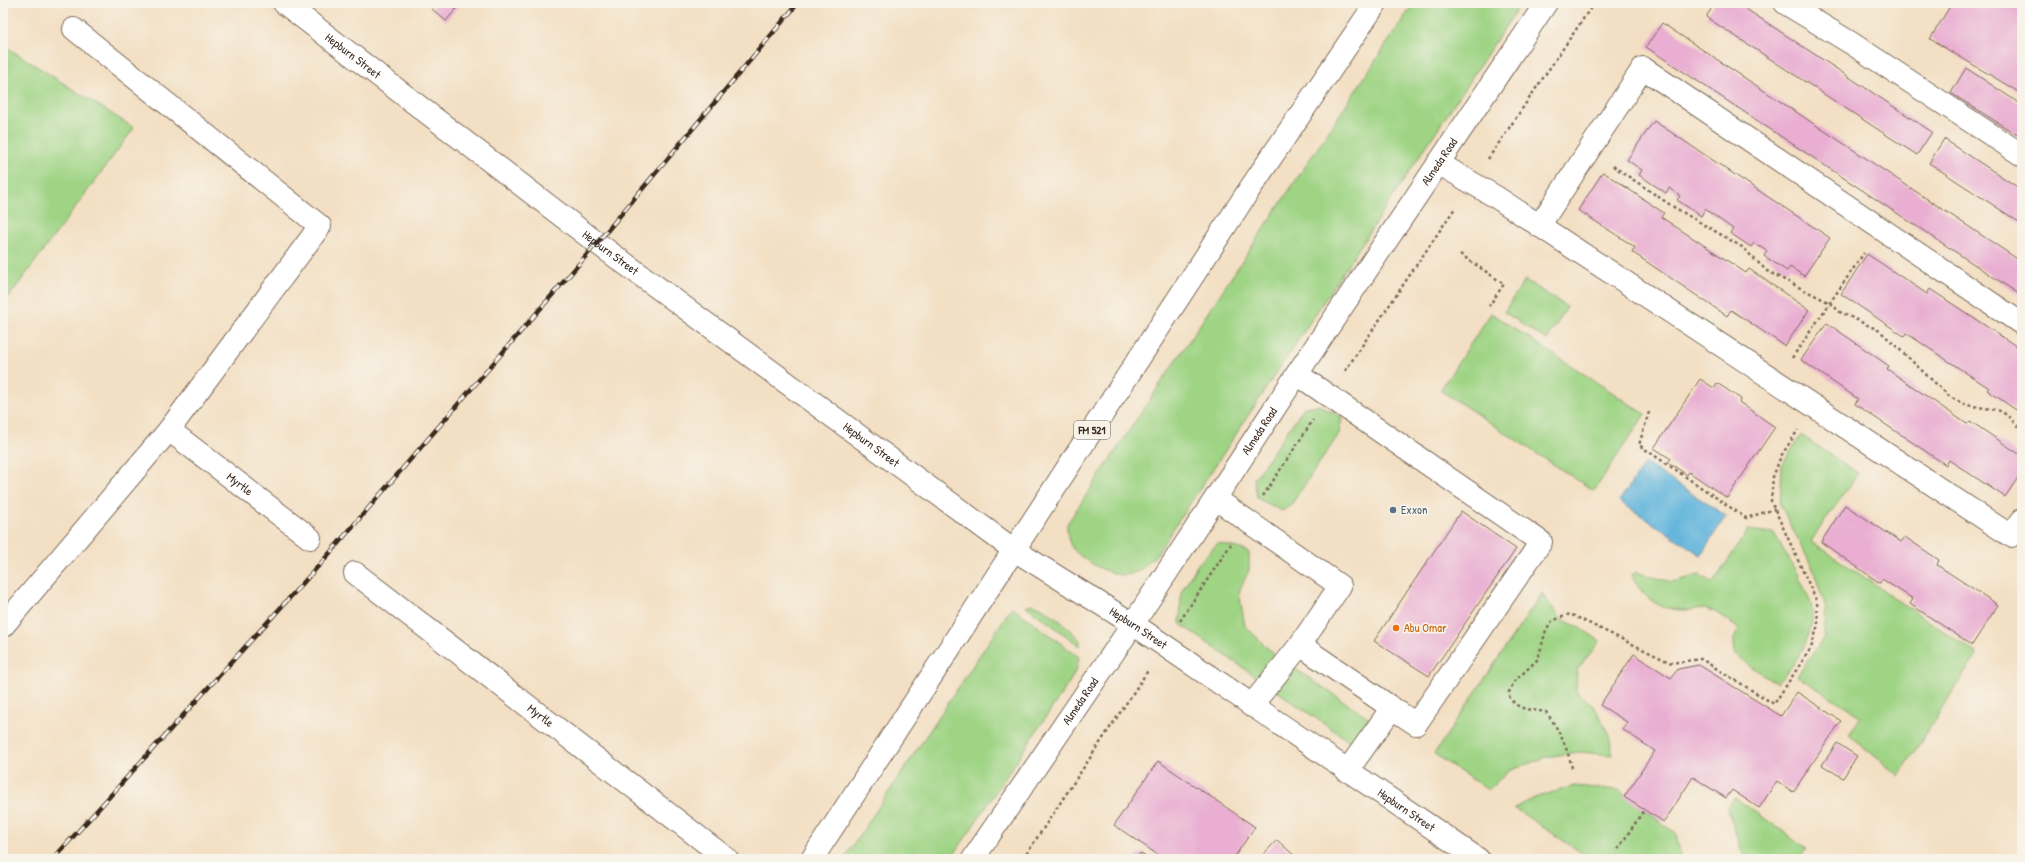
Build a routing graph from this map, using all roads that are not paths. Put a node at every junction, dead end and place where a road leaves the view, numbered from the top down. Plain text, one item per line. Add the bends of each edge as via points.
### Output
1 (284, 3) edge
2 (1376, 3) edge
3 (1546, 3) edge
4 (1785, 3) edge
5 (74, 29) dead end
6 (2022, 155) edge
7 (1438, 163) junction
8 (1539, 226) junction
9 (2022, 324) edge
10 (1297, 374) junction
11 (169, 430) junction
12 (1216, 499) junction
13 (2022, 520) edge
14 (310, 538) dead end
15 (1014, 550) junction
16 (355, 573) dead end
17 (1133, 624) junction
18 (3, 626) edge
19 (1300, 645) junction
20 (1252, 706) junction
21 (1392, 708) junction
22 (1347, 772) junction
23 (727, 859) edge
24 (812, 859) edge
25 (973, 859) edge
26 (1478, 859) edge

1 - 15 street, Hepburn Street via 597,243
2 - 15 street, FM 521 via 1244,197
3 - 7 street, Almeda Road
4 - 6 street
5 - 11 street via 320,226
7 - 8 street
7 - 10 street, Almeda Road
8 - 9 street via 1643,68
8 - 13 street via 2011,536
10 - 12 street, Almeda Road
10 - 21 street via 1541,542 1416,724
11 - 14 street, Myrtle
11 - 18 street
12 - 17 street, Almeda Road
12 - 19 street via 1340,586
15 - 17 street, Hepburn Street
15 - 24 street, FM 521
16 - 23 street, Myrtle
17 - 20 street, Hepburn Street
17 - 25 street, Almeda Road
19 - 20 street
19 - 21 street
20 - 22 street, Hepburn Street
21 - 22 street
22 - 26 street, Hepburn Street

